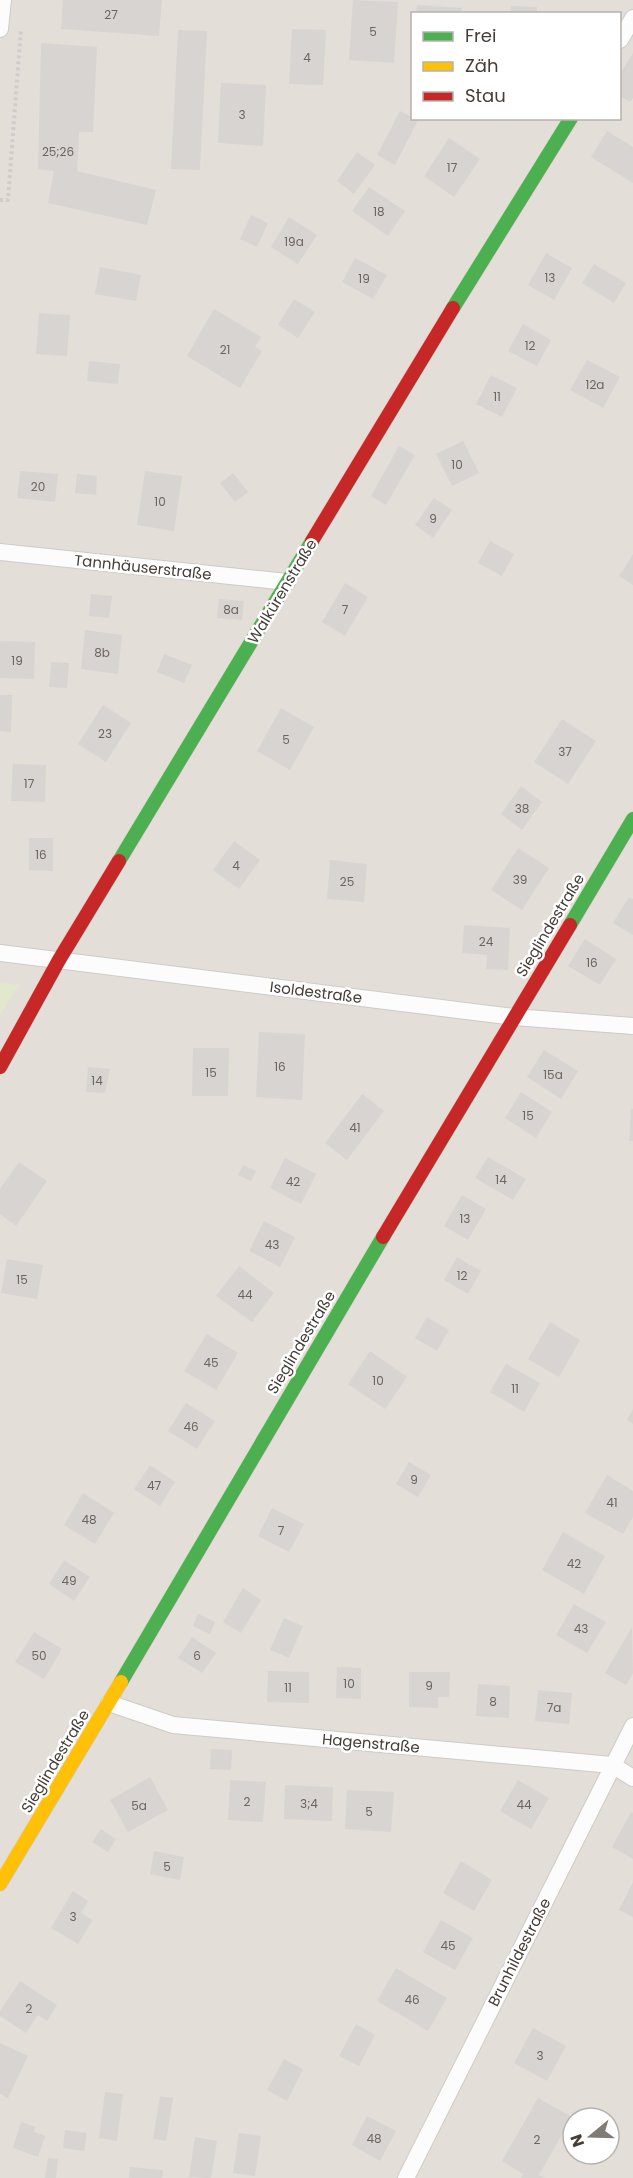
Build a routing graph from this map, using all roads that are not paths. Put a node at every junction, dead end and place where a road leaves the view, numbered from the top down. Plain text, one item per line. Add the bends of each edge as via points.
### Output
1 (3, 0) edge
2 (633, 18) edge
3 (0, 29) edge
4 (621, 38) edge
5 (570, 120) edge
6 (0, 552) edge
7 (286, 582) junction
8 (633, 819) edge
9 (0, 954) edge
10 (58, 960) junction
11 (514, 1017) junction
12 (633, 1026) edge
13 (0, 1067) edge
14 (109, 1702) junction
15 (633, 1726) edge
16 (612, 1765) junction
17 (633, 1778) edge
18 (0, 1884) edge
19 (406, 2178) edge

1 - 3 street
2 - 4 street
5 - 7 street, Walkürenstraße
6 - 7 street, Tannhäuserstraße
7 - 10 street, Walkürenstraße
8 - 11 street, Sieglindestraße
9 - 10 street, Isoldestraße
10 - 11 street, Isoldestraße
10 - 13 street, Walkürenstraße
11 - 12 street, Isoldestraße
11 - 14 street, Sieglindestraße
14 - 16 street, Hagenstraße via 173,1725
14 - 18 street, Sieglindestraße
15 - 16 street, Brunhildestraße
16 - 17 street, Hagenstraße
16 - 19 street, Brunhildestraße

